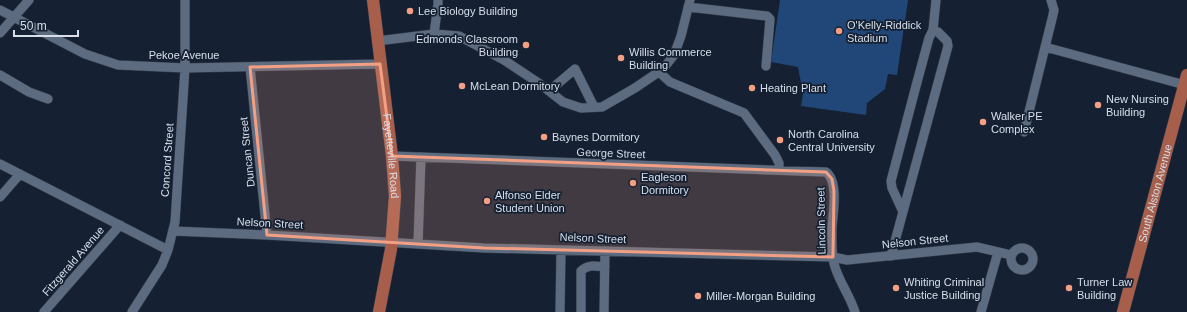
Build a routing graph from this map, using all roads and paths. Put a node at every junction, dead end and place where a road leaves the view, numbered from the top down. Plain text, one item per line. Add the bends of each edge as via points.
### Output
1 (29, 0) edge
2 (185, 0) edge
3 (372, 0) edge
4 (438, 0) edge
5 (936, 0) edge
6 (1051, 0) edge
7 (689, 4) edge
8 (0, 10) edge
9 (14, 18) junction
10 (933, 30) junction
11 (0, 33) edge
12 (434, 34) junction
13 (378, 41) junction
14 (1045, 47) junction
15 (380, 64) junction
16 (766, 66) dead end
17 (250, 67) junction
18 (185, 68) junction
19 (659, 72) junction
20 (0, 75) edge
21 (1186, 80) edge
22 (549, 91) junction
23 (48, 99) dead end
24 (594, 107) junction
25 (1024, 132) dead end
26 (392, 156) junction
27 (421, 157) junction
28 (0, 164) edge
29 (779, 170) junction
30 (20, 174) junction
31 (829, 174) joint
32 (0, 197) edge
33 (903, 212) junction
34 (120, 225) junction
35 (173, 231) junction
36 (267, 234) junction
37 (392, 242) junction
38 (418, 244) junction
39 (168, 250) junction
40 (561, 250) junction
41 (605, 251) junction
42 (998, 252) junction
43 (1011, 255) dead end
44 (891, 256) junction
45 (833, 257) junction
46 (605, 267) junction
47 (1125, 309) edge
48 (44, 312) edge
49 (132, 312) edge
50 (379, 312) edge
51 (560, 312) edge
52 (580, 312) edge
53 (604, 312) edge
54 (855, 312) edge
55 (980, 312) edge

1 - 9 street
2 - 18 street, Concord Street
3 - 13 main road, Fayetteville Road
4 - 12 street
5 - 10 street
6 - 14 street via 1054,10
7 - 16 street via 767,16 770,19
7 - 19 street via 674,56
8 - 9 street, Pekoe Avenue
9 - 11 street
9 - 18 street, Pekoe Avenue via 66,45 118,65
10 - 33 street via 891,181
10 - 33 street via 947,41 948,46
12 - 13 street
12 - 22 street via 459,36 504,60
13 - 15 main road, Fayetteville Road
14 - 21 street
14 - 25 street
15 - 17 street, Pekoe Avenue
15 - 26 main road, Fayetteville Road
17 - 18 street, Pekoe Avenue
17 - 36 street, Duncan Street
18 - 35 street, Concord Street
19 - 24 street via 602,107
19 - 29 street via 670,82 744,113 775,154
20 - 23 street via 29,92
21 - 47 main road, South Alston Avenue
22 - 24 street via 563,102 581,108
22 - 24 street via 575,69
26 - 27 street, George Street
26 - 37 main road, Fayetteville Road via 395,196
27 - 29 street, George Street
27 - 38 street
28 - 30 street
29 - 31 street, George Street via 820,171
30 - 32 street
30 - 34 street
31 - 45 street, Lincoln Street via 834,191
33 - 44 street
34 - 39 street
34 - 48 street, Fitzgerald Avenue
35 - 36 street, Nelson Street
35 - 39 street, Concord Street
36 - 37 street, Nelson Street
37 - 38 street, Nelson Street
37 - 50 main road, Fayetteville Road
38 - 40 street, Nelson Street
39 - 49 street, Concord Street via 162,265
40 - 41 street, Nelson Street
40 - 51 street
41 - 45 street, Nelson Street
41 - 46 street
42 - 43 street, Nelson Street
42 - 44 street, Nelson Street via 977,247
42 - 55 street
44 - 45 street, Nelson Street via 847,260
45 - 54 street, Lincoln Street via 834,266
46 - 52 street via 590,266 581,271
46 - 53 street

